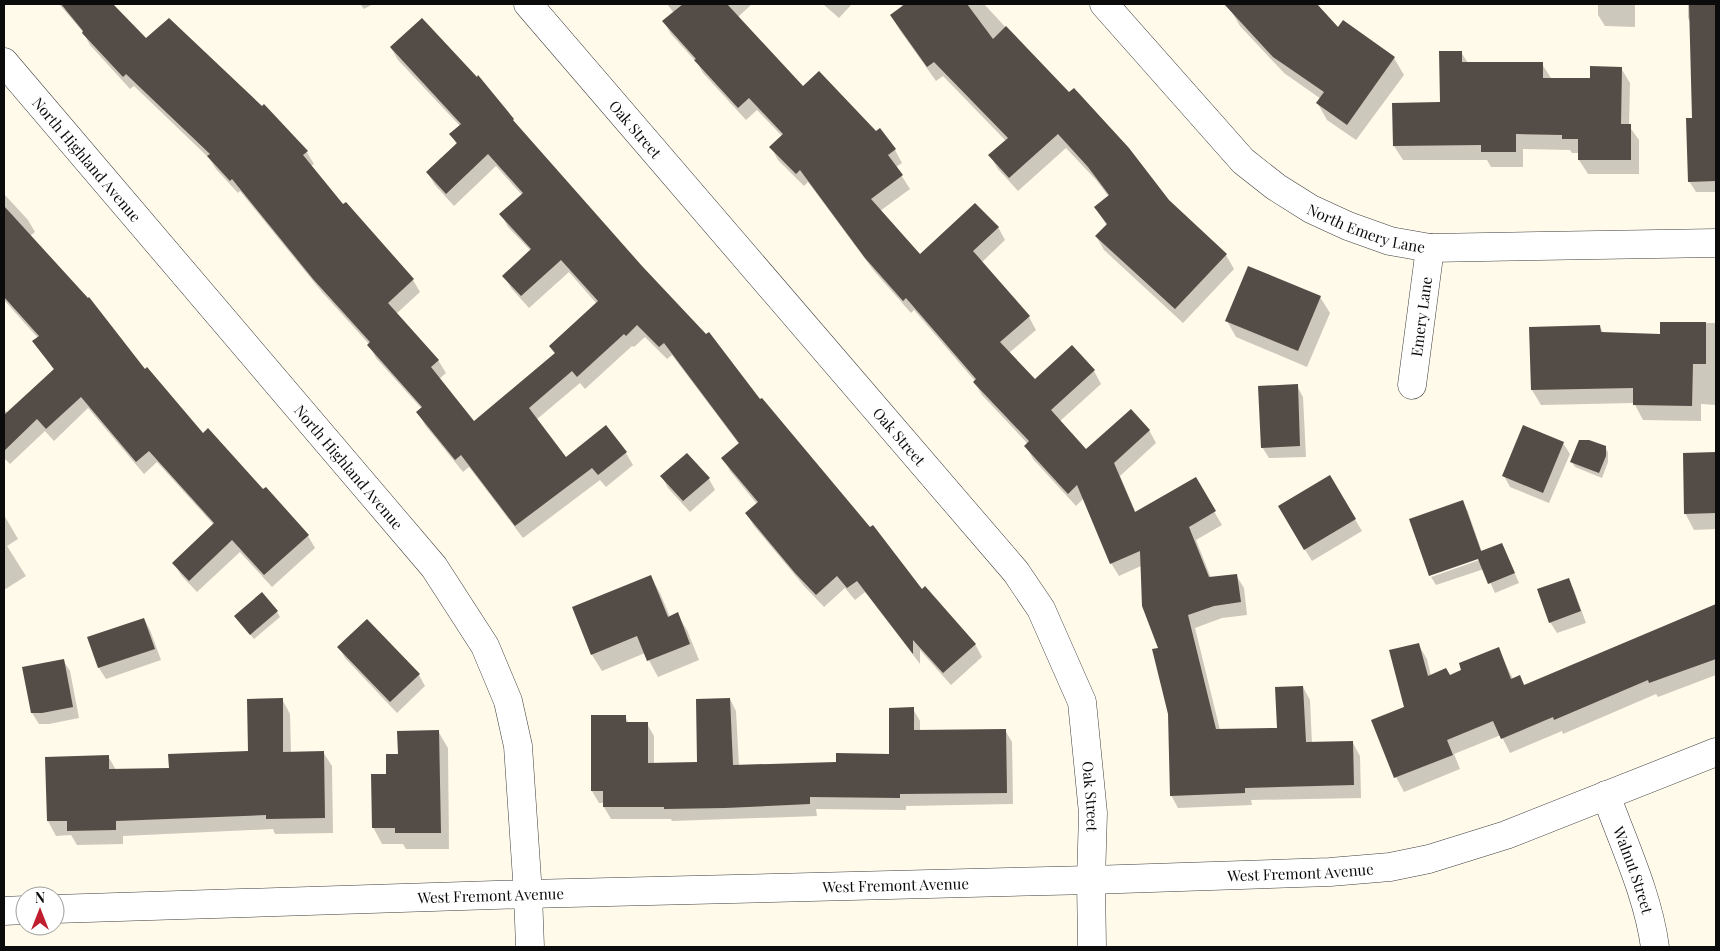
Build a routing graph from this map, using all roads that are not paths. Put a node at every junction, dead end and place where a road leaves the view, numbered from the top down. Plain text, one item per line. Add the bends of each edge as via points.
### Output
1 (528, 4) edge
2 (1104, 4) edge
3 (4, 62) edge
4 (1716, 244) edge
5 (1430, 248) junction
6 (1412, 385) dead end
7 (1716, 752) edge
8 (1606, 795) junction
9 (1090, 880) junction
10 (528, 894) junction
11 (65, 909) edge
12 (530, 947) edge
13 (1092, 947) edge
14 (1655, 947) edge

1 - 9 street, Oak Street via 1016,572 1036,602 1082,702 1093,813
2 - 5 street, North Emery Lane via 1243,161 1276,187 1311,209 1348,226 1390,241
3 - 10 street, North Highland Avenue via 434,567 485,646 508,701 518,746
4 - 5 street, North Emery Lane
5 - 6 street, Emery Lane
7 - 8 street, West Fremont Avenue
8 - 9 street, West Fremont Avenue via 1506,835 1429,859 1390,867
8 - 14 street, Walnut Street via 1643,898
9 - 10 street, West Fremont Avenue
9 - 13 street, Oak Street
10 - 11 street, West Fremont Avenue
10 - 12 street, North Highland Avenue

